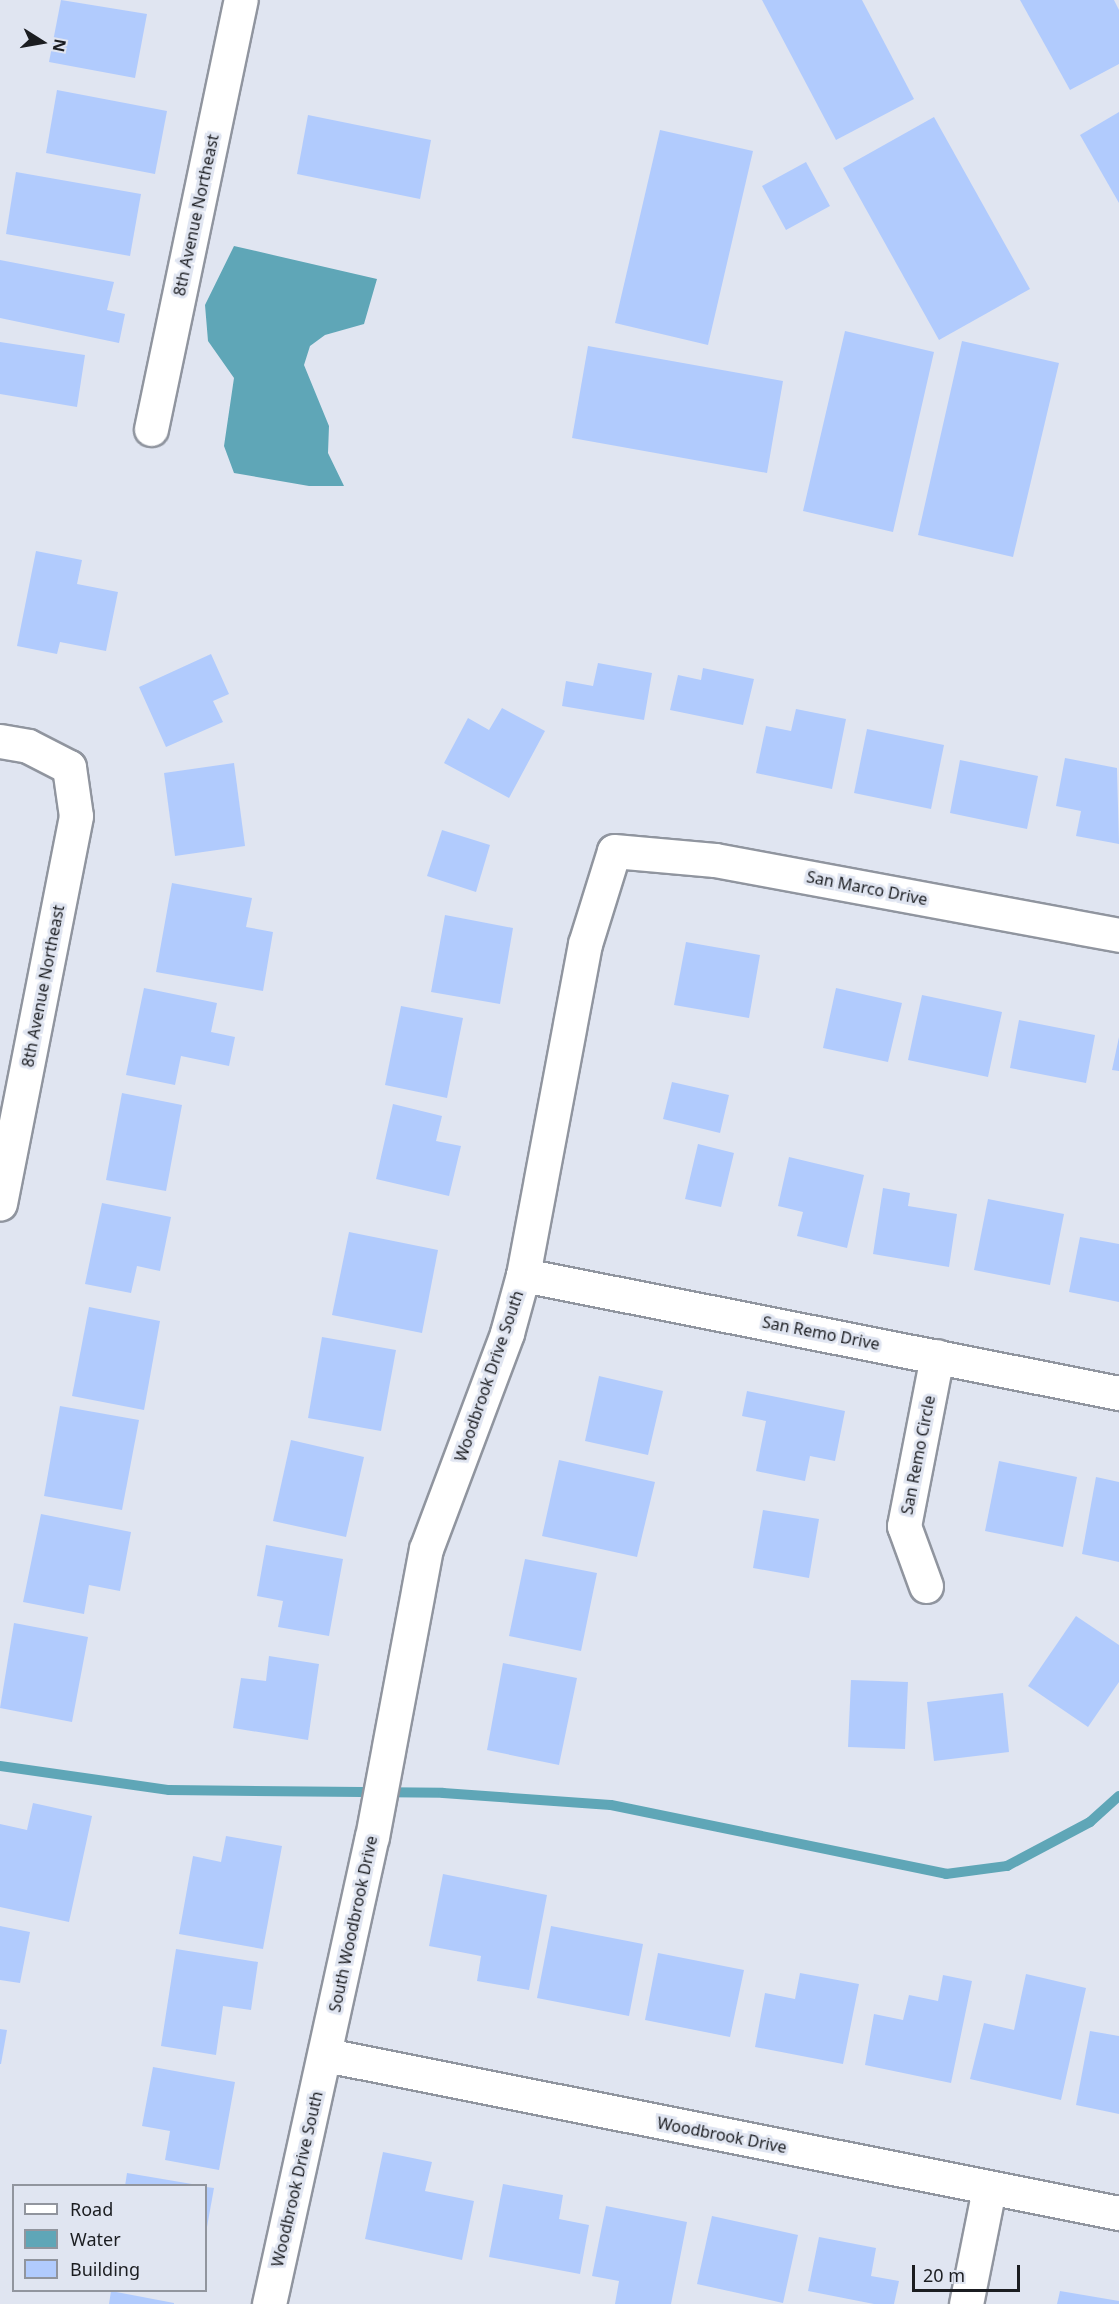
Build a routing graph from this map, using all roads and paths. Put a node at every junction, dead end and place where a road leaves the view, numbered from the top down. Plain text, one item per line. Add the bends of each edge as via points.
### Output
1 (241, 0) edge
2 (152, 429) dead end
3 (0, 741) edge
4 (614, 851) joint
5 (1119, 935) edge
6 (0, 1204) edge
7 (523, 1275) junction
8 (937, 1356) junction
9 (1119, 1393) edge
10 (926, 1587) dead end
11 (381, 1794) joint
12 (326, 2055) junction
13 (989, 2189) junction
14 (1119, 2213) edge
15 (269, 2304) edge
16 (966, 2304) edge

1 - 2 street, 8th Avenue Northeast
3 - 6 street, 8th Avenue Northeast via 28,746 69,767 76,816
4 - 5 street, San Marco Drive via 716,860
4 - 7 street, Woodbrook Drive South via 585,944
7 - 8 street, San Remo Drive
7 - 11 street, Woodbrook Drive South via 507,1333 426,1549
8 - 9 street, San Remo Drive
8 - 10 street, San Remo Circle via 904,1526
11 - 12 street, South Woodbrook Drive
12 - 13 street, Woodbrook Drive
12 - 15 street, Woodbrook Drive South
13 - 14 street, Woodbrook Drive
13 - 16 street

